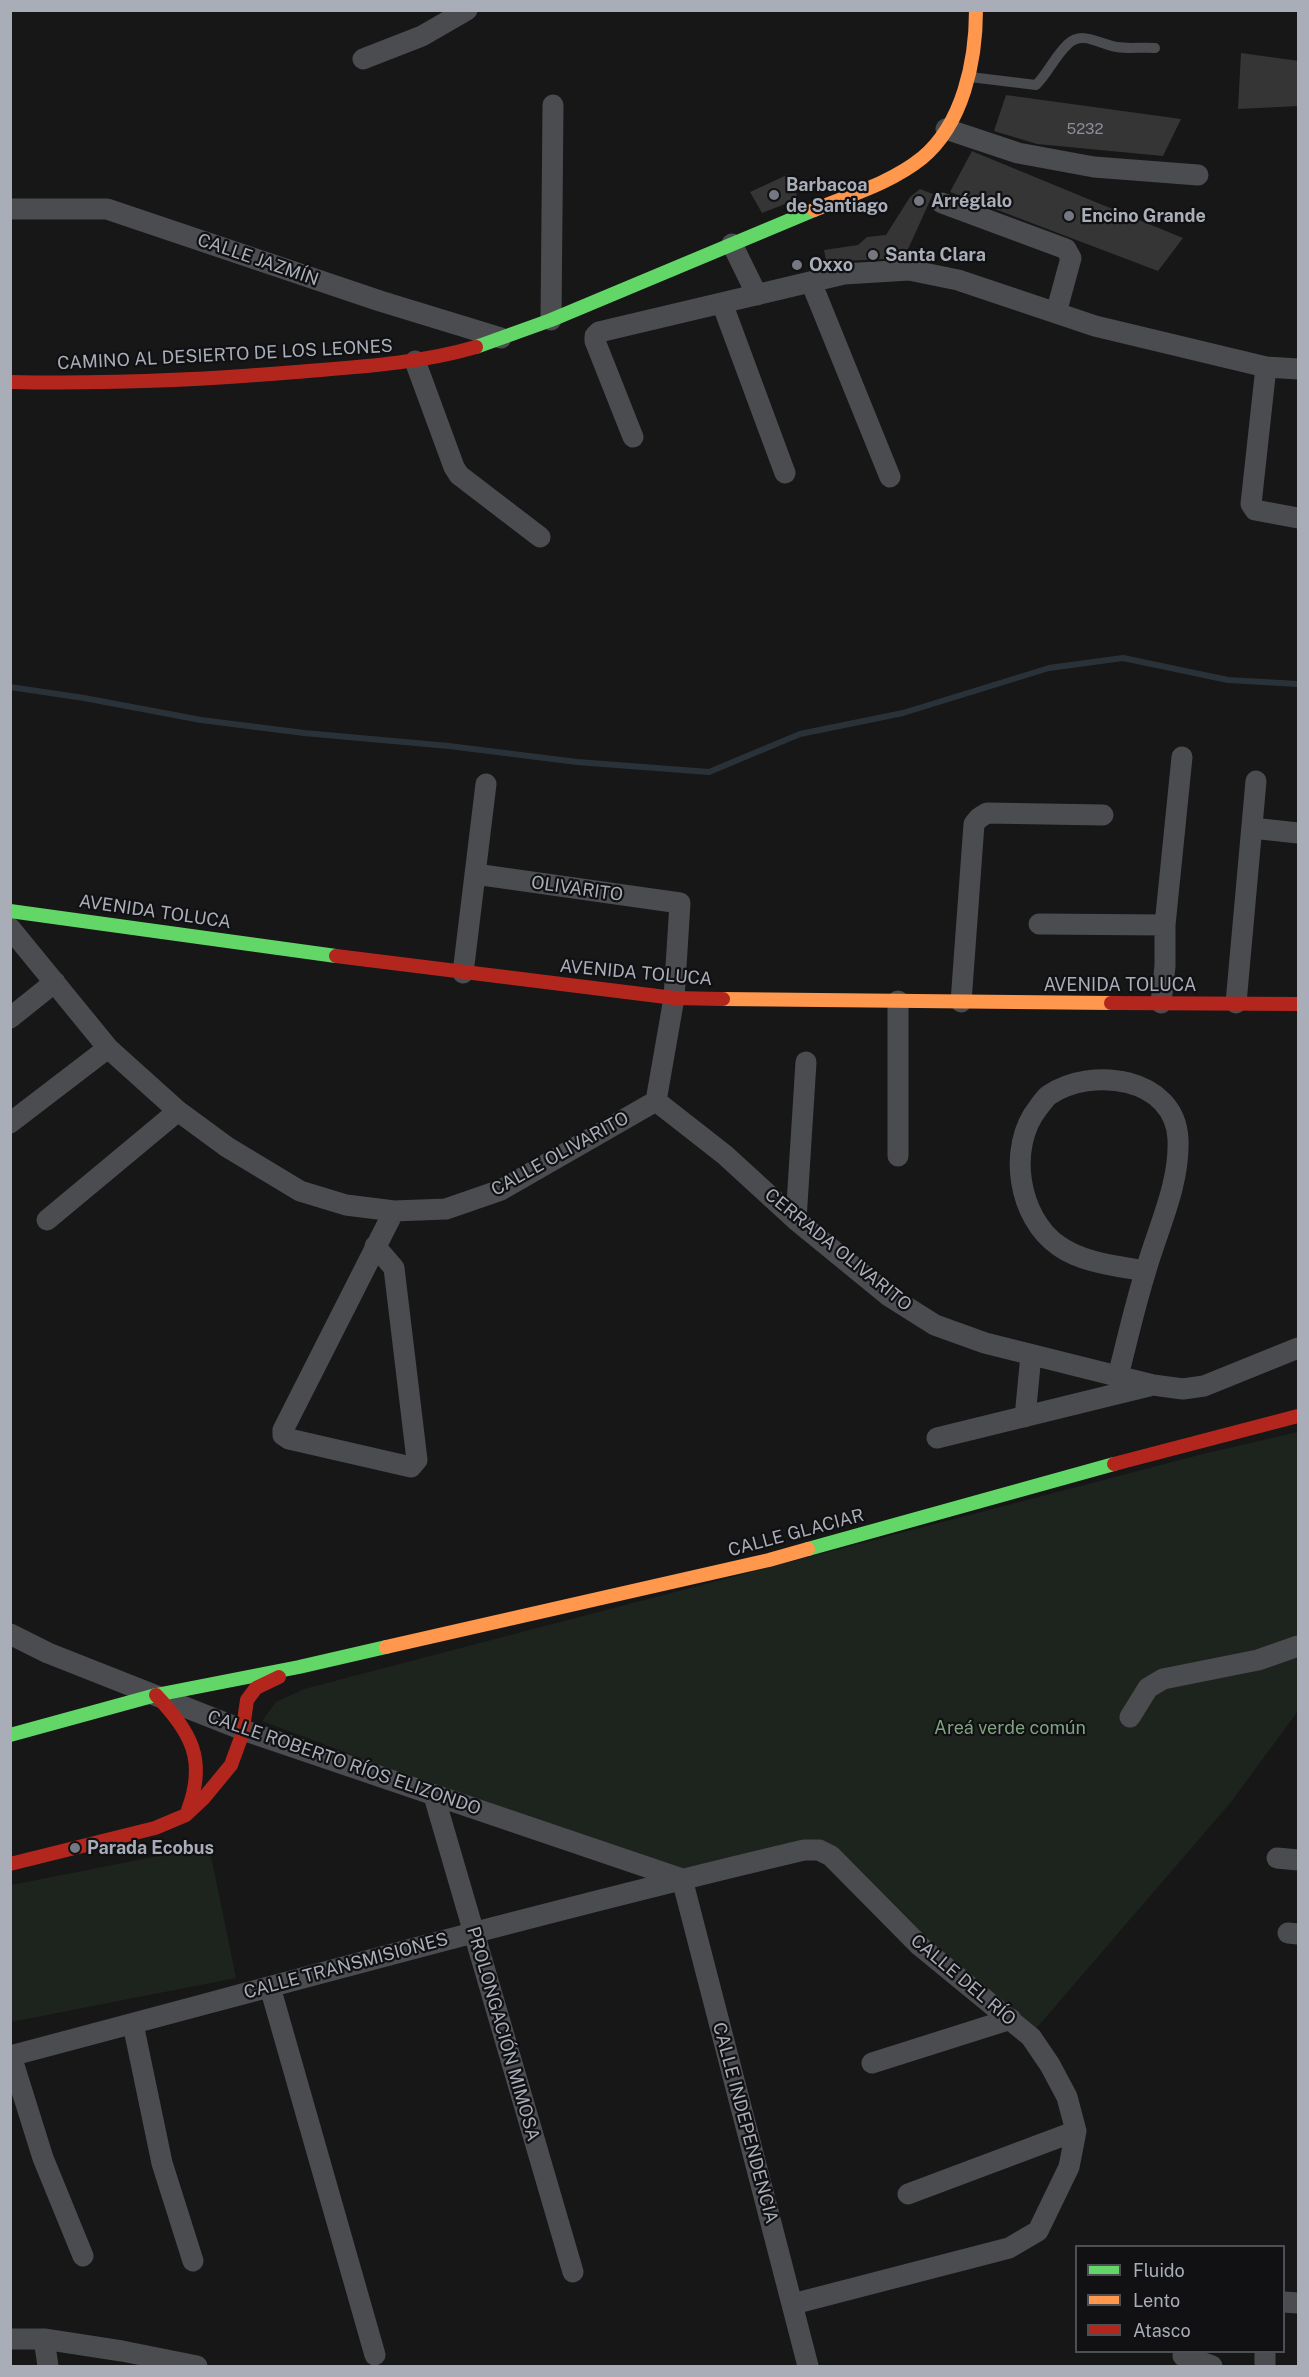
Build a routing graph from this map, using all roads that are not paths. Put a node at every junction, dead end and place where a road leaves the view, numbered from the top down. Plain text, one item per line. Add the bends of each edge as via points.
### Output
1 (467, 10) edge
2 (976, 10) edge
3 (1155, 48) dead end
4 (363, 59) dead end
5 (970, 77) junction
6 (553, 105) dead end
7 (946, 129) junction
8 (1198, 175) dead end
9 (942, 203) dead end
10 (10, 209) edge
11 (732, 244) junction
12 (811, 282) junction
13 (757, 295) junction
14 (722, 303) junction
15 (1056, 313) junction
16 (551, 320) junction
17 (501, 338) junction
18 (415, 361) junction
19 (1266, 367) junction
20 (1299, 369) edge
21 (10, 382) edge
22 (633, 437) dead end
23 (785, 473) dead end
24 (890, 477) dead end
25 (1299, 518) edge
26 (540, 537) dead end
27 (1182, 757) dead end
28 (1256, 781) dead end
29 (486, 783) dead end
30 (1103, 815) dead end
31 (1252, 828) junction
32 (1299, 833) edge
33 (475, 874) junction
34 (10, 910) edge
35 (1039, 924) dead end
36 (1165, 925) junction
37 (10, 928) edge
38 (463, 973) junction
39 (55, 982) junction
40 (674, 998) junction
41 (898, 1001) junction
42 (961, 1002) junction
43 (1161, 1003) junction
44 (1236, 1003) junction
45 (1299, 1004) edge
46 (10, 1018) edge
47 (108, 1048) junction
48 (806, 1062) dead end
49 (656, 1101) junction
50 (178, 1111) junction
51 (10, 1123) edge
52 (898, 1156) dead end
53 (394, 1211) junction
54 (47, 1220) dead end
55 (796, 1220) junction
56 (375, 1246) junction
57 (1145, 1271) junction
58 (1299, 1348) edge
59 (1031, 1355) junction
60 (1118, 1376) junction
61 (1153, 1385) junction
62 (1299, 1416) edge
63 (1025, 1417) junction
64 (937, 1438) dead end
65 (10, 1634) edge
66 (1299, 1646) edge
67 (299, 1667) junction
68 (156, 1695) junction
69 (1130, 1717) dead end
70 (243, 1730) junction
71 (10, 1736) edge
72 (434, 1796) junction
73 (186, 1815) junction
74 (1277, 1858) dead end
75 (1299, 1860) edge
76 (10, 1864) edge
77 (682, 1879) junction
78 (472, 1932) junction
79 (270, 1987) junction
80 (1011, 2019) junction
81 (133, 2024) junction
82 (11, 2056) edge
83 (872, 2063) dead end
84 (1076, 2131) junction
85 (908, 2194) dead end
86 (83, 2256) dead end
87 (193, 2261) dead end
88 (573, 2272) dead end
89 (793, 2304) junction
90 (44, 2339) junction
91 (10, 2340) edge
92 (375, 2355) dead end
93 (1183, 2356) dead end
94 (124, 2359) edge
95 (48, 2367) edge
96 (197, 2367) edge
97 (808, 2367) edge
98 (1212, 2367) edge

1 - 4 street via 422,36
2 - 5 street, CAMINO AL DESIERTO DE LOS LEONES
3 - 5 lane via 1116,47 1083,37 1066,45 1036,85
5 - 7 street, CAMINO AL DESIERTO DE LOS LEONES
6 - 16 street
7 - 8 street via 1018,153 1094,166
7 - 11 street, CAMINO AL DESIERTO DE LOS LEONES via 926,154 884,181
9 - 15 street via 1066,249 1071,258
10 - 17 street, CALLE JAZMÍN via 107,209
11 - 13 street
11 - 16 street, CAMINO AL DESIERTO DE LOS LEONES
12 - 13 street
12 - 15 street via 844,274 909,270 958,280
12 - 24 street
13 - 14 street
14 - 22 street via 595,336
14 - 23 street
15 - 19 street
16 - 17 street, CAMINO AL DESIERTO DE LOS LEONES
17 - 18 street, CAMINO AL DESIERTO DE LOS LEONES
18 - 21 street, CAMINO AL DESIERTO DE LOS LEONES via 249,376
18 - 26 street via 459,475
19 - 20 street
19 - 25 street via 1251,504 1255,510
27 - 36 street
28 - 31 street
29 - 33 street
30 - 42 street via 987,813 974,824
31 - 32 street
31 - 44 street
33 - 38 street
33 - 40 street, OLIVARITO via 680,903
34 - 38 street, AVENIDA TOLUCA
35 - 36 street
36 - 43 street
37 - 39 street, CALLE OLIVARITO
38 - 40 street, AVENIDA TOLUCA
39 - 46 street
39 - 47 street, CALLE OLIVARITO
40 - 41 street, AVENIDA TOLUCA
40 - 49 street
41 - 42 street, AVENIDA TOLUCA
41 - 52 street
42 - 43 street, AVENIDA TOLUCA
43 - 44 street, AVENIDA TOLUCA
44 - 45 street, AVENIDA TOLUCA
47 - 50 street, CALLE OLIVARITO
47 - 51 street
48 - 55 street
49 - 53 street, CALLE OLIVARITO via 501,1190 446,1209
49 - 55 street, CERRADA OLIVARITO via 725,1155
50 - 53 street, CALLE OLIVARITO via 227,1147 300,1191 346,1205
50 - 54 street
53 - 56 street
55 - 59 street, CERRADA OLIVARITO via 889,1296 935,1325
56 - 56 street via 394,1268 417,1460 411,1467 283,1436
57 - 57 street via 1175,1178 1178,1138 1173,1119 1161,1098 1138,1084 1107,1079 1077,1082 1048,1095 1028,1121 1020,1151 1022,1192 1034,1220 1058,1246 1087,1260
57 - 60 street
58 - 61 street, CERRADA OLIVARITO via 1204,1386 1183,1389
59 - 60 street, CERRADA OLIVARITO
59 - 63 street
60 - 61 street, CERRADA OLIVARITO
61 - 63 street
62 - 67 street, CALLE GLACIAR via 769,1560
63 - 64 street
65 - 68 street, CALLE ROBERTO RÍOS ELIZONDO
66 - 69 street via 1258,1660 1163,1679 1148,1688
67 - 68 street, CALLE GLACIAR
67 - 70 street, CALLE GLACIAR via 256,1688 247,1700
68 - 70 street, CALLE ROBERTO RÍOS ELIZONDO
68 - 71 street, CALLE GLACIAR
68 - 73 street via 190,1736 196,1755 196,1794
70 - 72 street, CALLE ROBERTO RÍOS ELIZONDO
70 - 73 street, CALLE GLACIAR via 231,1765
72 - 77 street, CALLE ROBERTO RÍOS ELIZONDO
72 - 78 street, PROLONGACIÓN MIMOSA
73 - 76 street via 155,1828
74 - 75 street
77 - 78 street, CALLE TRANSMISIONES
77 - 80 street, CALLE DEL RÍO via 804,1850 819,1850 831,1856 920,1946
77 - 89 street, CALLE INDEPENDENCIA
78 - 79 street, CALLE TRANSMISIONES
78 - 88 street, PROLONGACIÓN MIMOSA
79 - 81 street, CALLE TRANSMISIONES
79 - 92 street
80 - 83 street
80 - 84 street, CALLE DEL RÍO via 1031,2037 1050,2065 1067,2097
81 - 82 street, CALLE TRANSMISIONES
81 - 87 street via 162,2163
82 - 86 street via 43,2158
84 - 85 street
84 - 89 street, CALLE DEL RÍO via 1069,2167 1038,2231 1009,2248
89 - 97 street, CALLE INDEPENDENCIA
90 - 91 street
90 - 94 street
90 - 95 street
93 - 98 street
94 - 96 street

